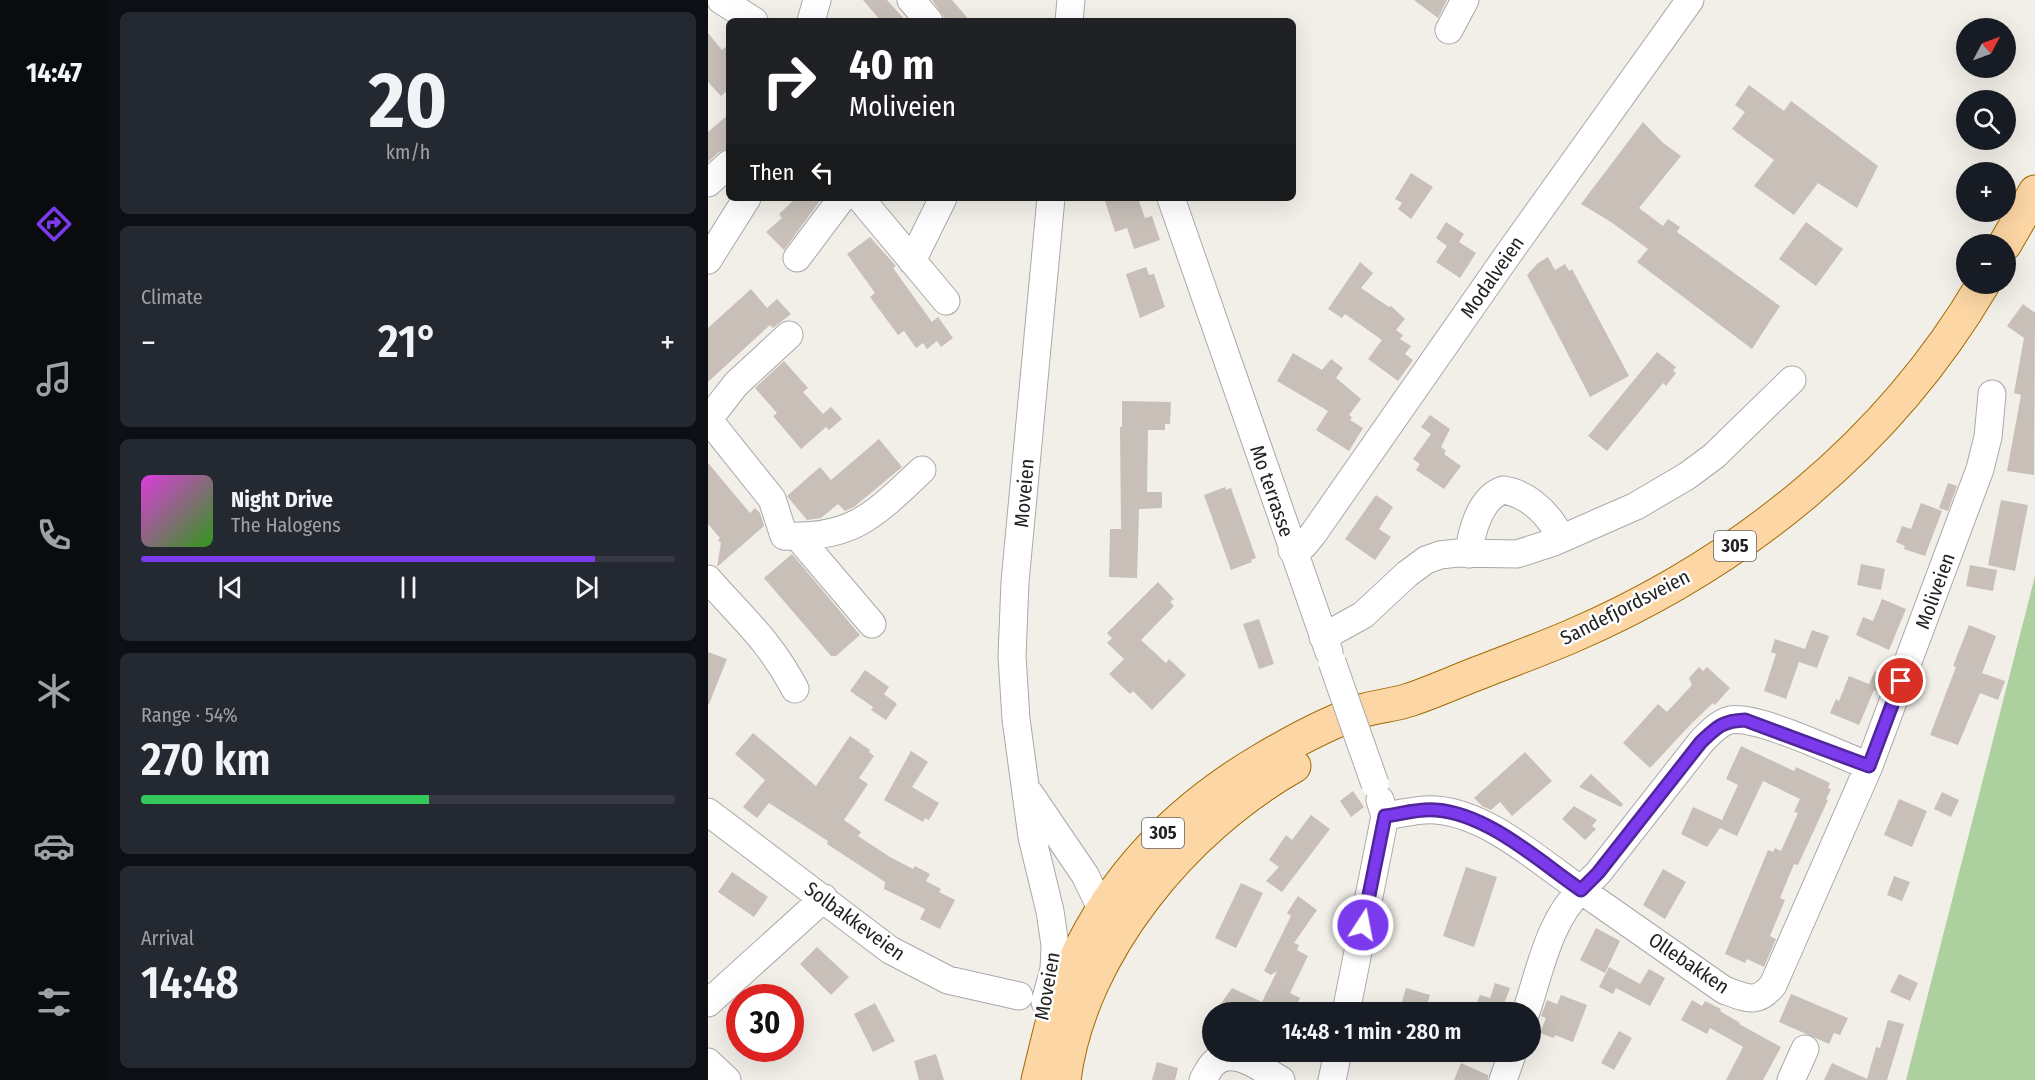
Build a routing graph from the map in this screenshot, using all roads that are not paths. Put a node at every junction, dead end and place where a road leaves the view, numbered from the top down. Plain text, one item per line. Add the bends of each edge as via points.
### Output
1 (721, 0) edge
2 (817, 0) edge
3 (1071, 0) edge
4 (1466, 0) edge
5 (1690, 0) edge
6 (749, 18) edge
7 (813, 18) edge
8 (1069, 18) edge
9 (1449, 30) dead end
10 (726, 167) edge
11 (708, 183) edge
12 (2035, 192) edge
13 (745, 201) edge
14 (840, 201) edge
15 (862, 201) edge
16 (942, 201) edge
17 (1051, 201) edge
18 (1172, 201) edge
19 (2011, 234) edge
20 (797, 258) dead end
21 (708, 260) edge
22 (912, 261) junction
23 (1976, 294) edge
24 (946, 301) dead end
25 (789, 335) dead end
26 (1792, 380) dead end
27 (1992, 394) dead end
28 (708, 419) edge
29 (922, 470) dead end
30 (798, 537) junction
31 (1554, 542) junction
32 (1292, 550) junction
33 (1469, 554) junction
34 (708, 579) edge
35 (872, 624) dead end
36 (1328, 650) junction
37 (795, 689) dead end
38 (1407, 701) junction
39 (1869, 766) junction
40 (1026, 787) junction
41 (708, 812) edge
42 (1385, 816) junction
43 (1581, 890) junction
44 (824, 898) junction
45 (1102, 910) junction
46 (1101, 964) junction
47 (1019, 996) dead end
48 (1348, 1002) edge
49 (1529, 1002) edge
50 (708, 1004) edge
51 (1805, 1049) dead end
52 (708, 1062) edge
53 (1336, 1062) edge
54 (1509, 1062) edge
55 (727, 1080) edge
56 (1033, 1080) edge
57 (1038, 1080) edge
58 (1064, 1080) edge
59 (1203, 1080) edge
60 (1281, 1080) edge
61 (1332, 1080) edge
62 (1503, 1080) edge
63 (1791, 1080) edge

1 - 6 street
2 - 7 street
3 - 8 street
4 - 9 street
5 - 32 street, Modalveien via 1313,534 1304,545
10 - 11 street
12 - 19 main road
13 - 21 street
14 - 20 street
15 - 22 street
16 - 22 street
17 - 40 street, Moveien via 1015,582 1012,656
18 - 32 street, Mo terrasse
22 - 24 street
23 - 38 main road, Sandefjordsveien / 305 via 1930,363 1877,426 1812,490 1762,528 1708,564 1593,626
25 - 28 street via 736,384
26 - 31 street via 1731,441 1687,476 1636,506
27 - 39 street, Moliveien via 1980,469
28 - 30 street via 772,499 784,536
29 - 30 street via 863,522
30 - 35 street
31 - 33 street via 1517,554
31 - 33 street via 1556,529 1540,509 1503,490 1488,501 1474,526
32 - 36 street, Mo terrasse
33 - 36 street via 1440,555 1426,560
34 - 37 street via 758,631
36 - 42 street, Mo terrasse, bridge
38 - 45 main road, Sandefjordsveien / 305 via 1345,718 1239,773 1160,836
38 - 46 main road, Sandefjordsveien / 305 via 1280,774 1220,817 1177,858 1147,895
39 - 43 street via 1768,727 1729,720 1701,742
39 - 43 street, Ollebakken via 1773,985 1765,995 1754,999 1724,990
40 - 45 street, Moveien via 1085,875
40 - 56 street, Moveien via 1032,837 1055,945
41 - 44 street, Solbakkeveien
42 - 43 street via 1434,809 1465,814
42 - 48 street
43 - 49 street via 1558,919
44 - 47 street, Solbakkeveien via 890,950 920,967 948,980
44 - 50 street
45 - 46 street, Moveien
45 - 57 main road, Sandefjordsveien / 305 via 1068,976
46 - 58 main road, Sandefjordsveien / 305 via 1072,1037
51 - 63 street
52 - 55 street
53 - 61 street
54 - 62 street
59 - 60 street via 1214,1063 1226,1056 1240,1058

